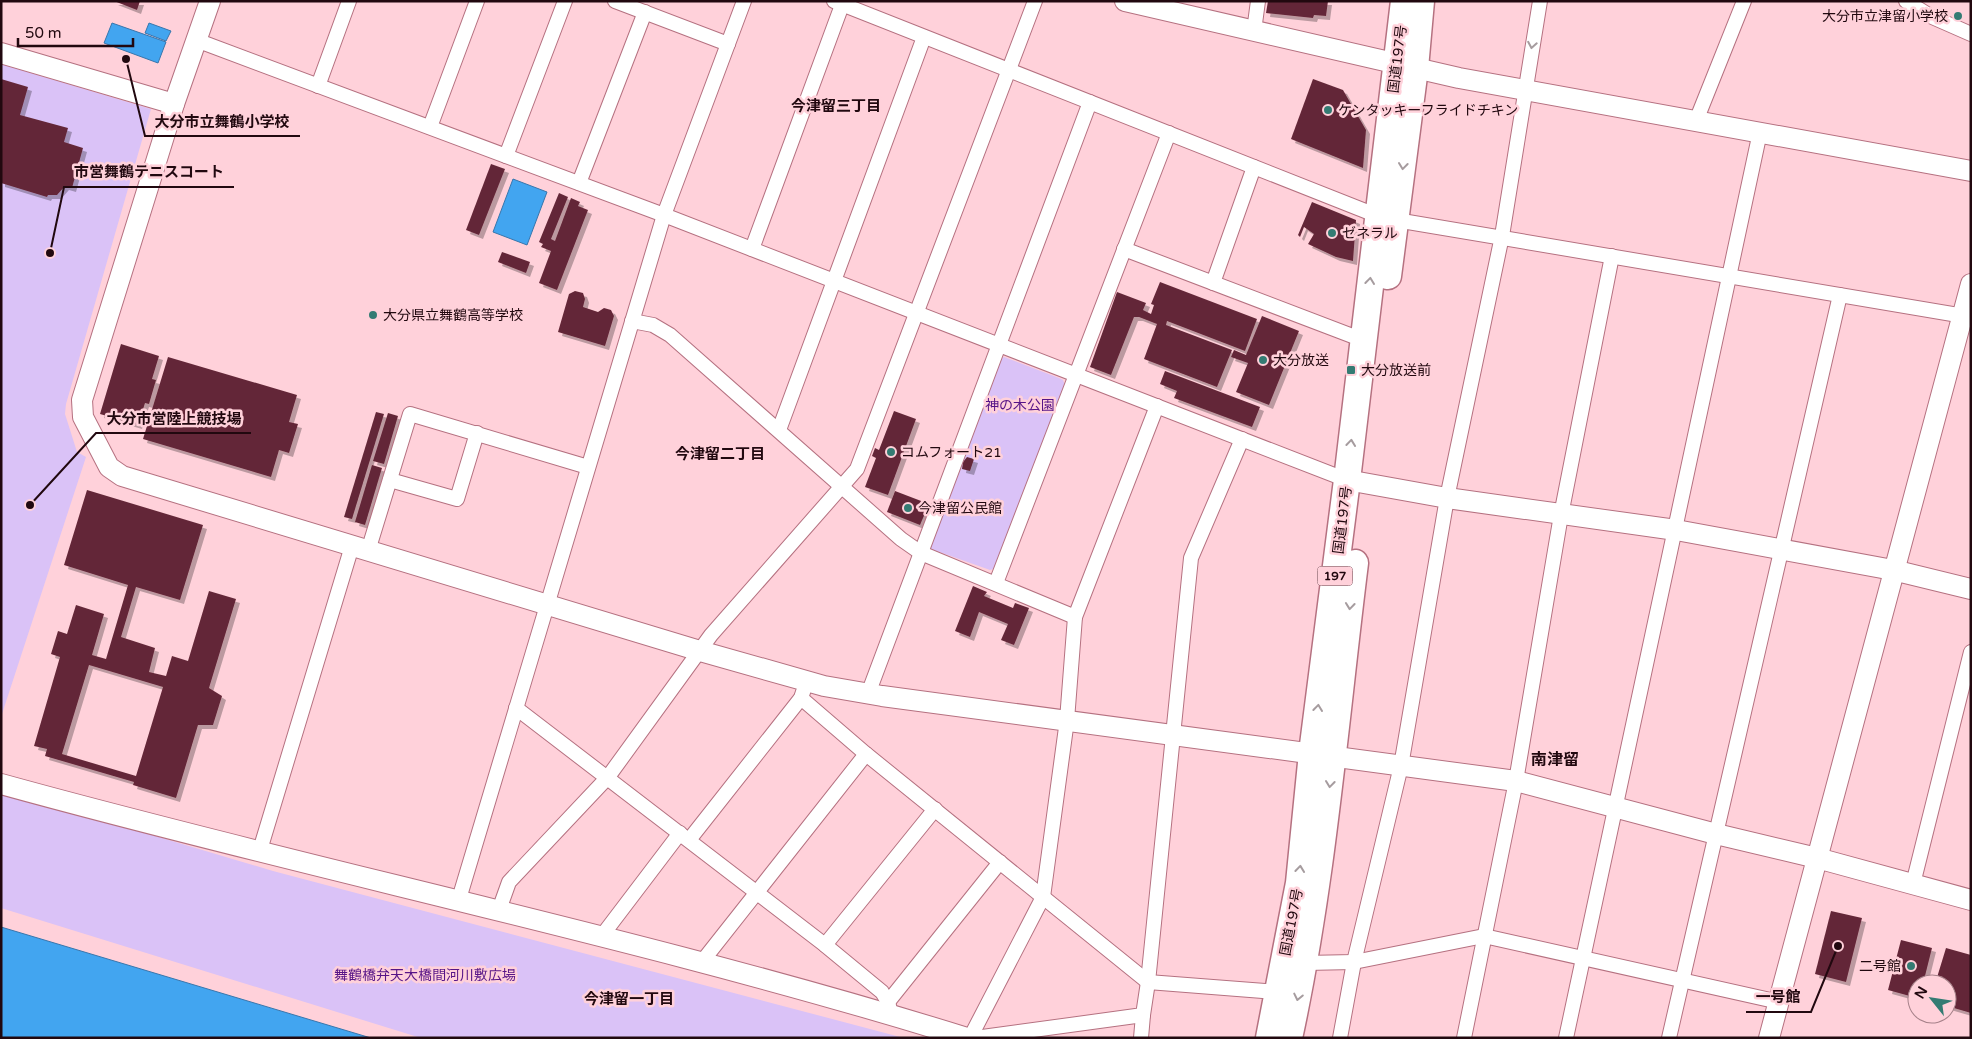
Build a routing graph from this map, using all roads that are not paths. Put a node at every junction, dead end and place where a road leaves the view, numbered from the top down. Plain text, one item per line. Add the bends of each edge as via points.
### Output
1 (210, 1) edge
2 (349, 1) edge
3 (477, 1) edge
4 (565, 1) edge
5 (615, 1) edge
6 (744, 1) edge
7 (1035, 1) edge
8 (1125, 1) edge
9 (1258, 1) edge
10 (1404, 1) edge
11 (1421, 1) edge
12 (1540, 1) edge
13 (1744, 1) edge
14 (1906, 1) edge
15 (838, 3) edge
16 (645, 12) junction
17 (1254, 31) junction
18 (1971, 34) edge
19 (924, 37) junction
20 (196, 40) junction
21 (728, 44) junction
22 (1, 53) edge
23 (1406, 66) junction
24 (1009, 70) junction
25 (318, 86) junction
26 (1525, 90) junction
27 (1090, 102) junction
28 (174, 104) junction
29 (1696, 121) junction
30 (430, 127) junction
31 (1760, 132) junction
32 (1169, 133) junction
33 (506, 156) junction
34 (1254, 167) junction
35 (1971, 171) edge
36 (579, 183) junction
37 (664, 214) junction
38 (1387, 218) junction
39 (1502, 236) junction
40 (752, 249) junction
41 (1124, 250) junction
42 (1612, 256) junction
43 (1729, 275) junction
44 (835, 281) junction
45 (1213, 283) junction
46 (1971, 284) edge
47 (1840, 295) junction
48 (917, 313) junction
49 (1966, 316) edge
50 (632, 321) junction
51 (1363, 340) junction
52 (999, 345) junction
53 (1076, 375) junction
54 (1157, 406) junction
55 (779, 430) junction
56 (477, 433) junction
57 (1242, 439) junction
58 (588, 467) junction
59 (390, 480) junction
60 (1356, 482) junction
61 (843, 486) junction
62 (1447, 498) junction
63 (1561, 515) junction
64 (1676, 530) junction
65 (360, 548) junction
66 (1782, 549) junction
67 (920, 553) junction
68 (1894, 570) junction
69 (996, 583) junction
70 (1971, 589) edge
71 (547, 604) junction
72 (1075, 617) junction
73 (700, 651) junction
74 (1971, 652) edge
75 (804, 690) junction
76 (868, 694) junction
77 (516, 708) junction
78 (1067, 720) junction
79 (1172, 734) junction
80 (866, 754) junction
81 (1323, 754) junction
82 (1401, 766) junction
83 (608, 777) junction
84 (1516, 781) junction
85 (1, 784) edge
86 (1616, 808) junction
87 (935, 809) junction
88 (1716, 834) junction
89 (685, 836) junction
90 (260, 850) junction
91 (1817, 858) junction
92 (1000, 862) junction
93 (1913, 884) junction
94 (757, 892) junction
95 (1043, 897) junction
96 (459, 899) junction
97 (1971, 900) edge
98 (499, 910) junction
99 (1484, 936) junction
100 (602, 937) junction
101 (825, 946) junction
102 (1584, 956) junction
103 (1354, 962) junction
104 (701, 963) junction
105 (1305, 963) junction
106 (1683, 978) junction
107 (1148, 982) junction
108 (1278, 992) junction
109 (1779, 1002) junction
110 (890, 1008) junction
111 (1143, 1015) junction
112 (968, 1038) edge
113 (975, 1038) edge
114 (1140, 1038) edge
115 (1269, 1038) edge
116 (1289, 1038) edge
117 (1340, 1038) edge
118 (1464, 1038) edge
119 (1566, 1038) edge
120 (1669, 1038) edge
121 (1769, 1038) edge

1 - 20 street
2 - 25 street
3 - 30 street
4 - 33 street
5 - 16 street
6 - 21 street
7 - 24 street
8 - 17 street
9 - 17 street
10 - 23 highway, 国道197号 / 197
11 - 23 highway, 国道197号 / 197
12 -> 26 street
13 - 29 street
14 - 18 street via 1930,16
15 - 19 street
15 - 40 street
16 - 21 street
16 - 36 street
17 - 23 street
19 - 24 street
19 - 44 street
20 - 25 street
20 - 28 street
21 - 37 street
22 - 28 street
23 - 26 street
23 - 38 highway, 国道197号 / 197
24 - 27 street
24 - 48 street
25 - 30 street
26 - 29 street
26 - 39 street
27 - 32 street
27 - 52 street
28 - 65 street via 82,400 83,417 109,467 122,476
29 - 31 street
30 - 33 street
31 - 35 street
31 - 43 street
32 - 34 street
32 - 41 street
33 - 36 street
34 - 38 street
34 - 45 street
36 - 37 street
37 - 40 street
37 - 50 street
38 - 39 street
51 -> 38 highway, 国道197号 / 197
38 - 60 highway, 国道197号 / 197 via 1382,318
39 - 42 street
39 - 62 street
40 - 44 street
41 - 45 street
41 - 53 street
42 - 43 street
42 - 63 street
43 - 47 street
43 - 64 street
44 - 48 street
44 - 55 street
45 - 51 street
46 - 49 street
47 - 49 street
47 - 66 street
48 - 52 street
48 - 61 street via 857,469
49 - 68 street
50 - 55 street via 653,325 670,335
50 - 58 street
60 -> 51 highway, 国道197号 / 197
52 - 53 street
52 - 67 street
53 - 54 street
53 - 69 street
54 - 57 street
54 - 72 street
55 - 61 street
56 - 58 street
56 - 59 street via 410,414
56 - 59 street via 457,499
57 - 60 street
57 - 79 street via 1191,558
58 - 71 street
59 - 65 street
60 - 62 street
60 - 81 highway, 国道197号 / 197
61 - 67 street
61 - 73 street
62 - 63 street
62 - 82 street
63 - 64 street
63 - 84 street
64 - 66 street
64 - 86 street
65 - 71 street
65 - 90 street
66 - 68 street
66 - 88 street
67 - 69 street
67 - 76 street
68 - 70 street
68 - 91 street
69 - 72 street
71 - 73 street
71 - 77 street
72 - 78 street
73 - 75 street
73 - 83 street
74 - 93 street
75 - 76 street
75 - 80 street
75 - 89 street
76 - 78 street
77 - 83 street
77 - 96 street
78 - 79 street
78 - 95 street
79 - 81 street
79 - 107 street
80 - 87 street
80 - 94 street
81 - 82 street
81 -> 105 highway, 国道197号 / 197
108 -> 81 highway, 国道197号 / 197
82 - 84 street
82 - 103 street
83 - 89 street
83 - 98 street via 510,882
84 - 86 street
84 - 99 street
85 - 90 street
86 - 88 street
86 - 102 street
87 - 92 street
87 - 101 street
88 - 91 street
88 - 106 street
89 - 94 street
89 - 100 street
90 - 96 street
91 - 93 street
91 - 109 street
92 - 95 street
92 - 110 street
93 - 97 street
94 - 101 street
94 - 104 street
95 - 107 street
95 - 112 street
96 - 98 street
98 - 100 street
99 - 102 street
99 - 103 street
99 - 118 street
100 - 104 street
101 - 110 street via 882,992
102 - 106 street
102 - 119 street
103 - 105 street
103 - 117 street
104 - 110 street
105 -> 116 highway, 国道197号 / 197
106 - 109 street
106 - 120 street
107 - 108 street
107 - 111 street
108 - 115 highway, 国道197号 / 197
109 - 121 street
110 - 112 street
111 - 113 street
111 - 114 street

